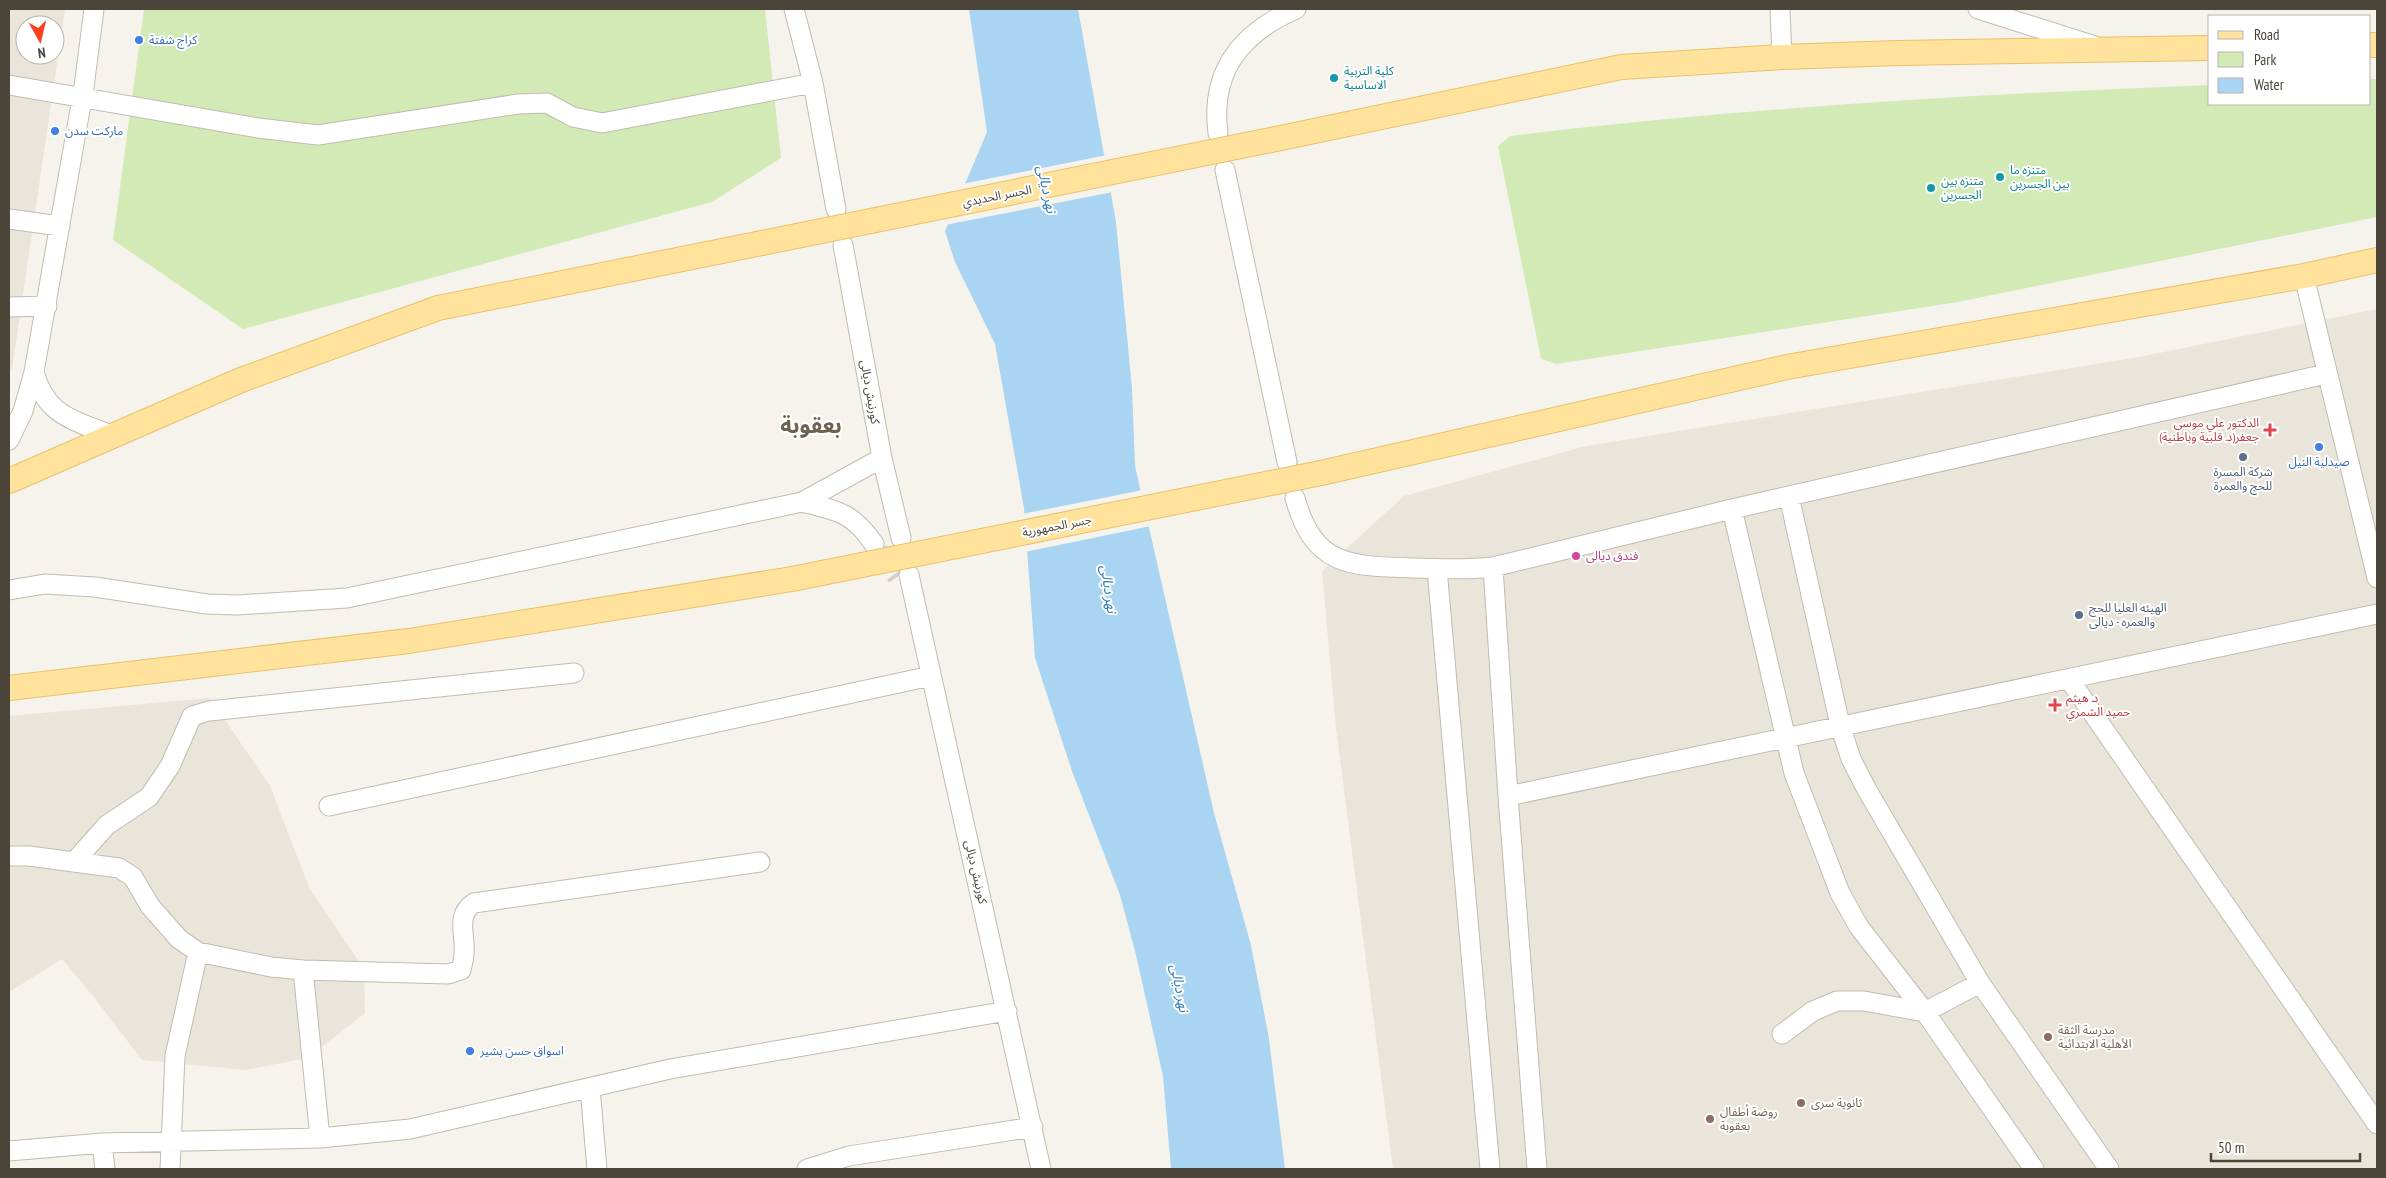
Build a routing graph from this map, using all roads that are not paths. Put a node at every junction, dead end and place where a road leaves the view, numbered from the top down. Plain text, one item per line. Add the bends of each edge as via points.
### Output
1 (94, 9) edge
2 (794, 9) edge
3 (1296, 9) edge
4 (1780, 9) edge
5 (1978, 9) edge
6 (2208, 48) edge
7 (2105, 49) junction
8 (1782, 57) junction
9 (813, 83) junction
10 (9, 85) edge
11 (82, 98) junction
12 (1218, 133) dead end
13 (1225, 170) dead end
14 (836, 209) dead end
15 (9, 219) edge
16 (60, 226) junction
17 (843, 245) dead end
18 (2377, 260) edge
19 (2304, 276) junction
20 (47, 306) junction
21 (9, 307) edge
22 (34, 372) junction
23 (2326, 374) junction
24 (113, 436) junction
25 (9, 440) edge
26 (882, 458) junction
27 (1287, 462) dead end
28 (9, 481) edge
29 (1789, 496) junction
30 (1295, 498) dead end
31 (802, 502) junction
32 (1732, 509) junction
33 (901, 538) dead end
34 (874, 544) tunnel mouth
35 (1493, 568) junction
36 (1437, 569) junction
37 (903, 576) tunnel mouth
38 (2377, 578) edge
39 (9, 590) edge
40 (2377, 614) edge
41 (574, 673) dead end
42 (931, 676) junction
43 (2069, 679) junction
44 (9, 688) edge
45 (1840, 725) junction
46 (1784, 737) junction
47 (1508, 796) junction
48 (329, 806) dead end
49 (9, 856) edge
50 (74, 862) junction
51 (760, 862) dead end
52 (198, 952) junction
53 (303, 970) junction
54 (1980, 983) junction
55 (1007, 1011) junction
56 (1925, 1012) junction
57 (1782, 1034) dead end
58 (590, 1088) junction
59 (2377, 1124) edge
60 (1033, 1127) junction
61 (320, 1138) junction
62 (102, 1143) junction
63 (170, 1143) junction
64 (9, 1151) edge
65 (104, 1169) edge
66 (170, 1169) edge
67 (597, 1169) edge
68 (807, 1169) edge
69 (1042, 1169) edge
70 (1490, 1169) edge
71 (1537, 1169) edge
72 (2034, 1169) edge
73 (2109, 1169) edge

1 - 11 street
2 - 9 street
3 - 12 street via 1280,16 1253,36 1230,60 1216,95
4 - 8 street
5 - 7 street
6 - 7 main road, الجسر الحديدي
7 - 8 main road, الجسر الحديدي
8 - 24 main road, الجسر الحديدي, bridge via 1621,67 438,308 241,380
9 - 11 street via 602,123 573,117 547,103 518,104 318,135
9 - 14 street
10 - 11 street
11 - 16 street
13 - 27 street
15 - 16 street
16 - 20 street
17 - 26 street, كورنيش ديالى
18 - 19 main road, جسر الجمهورية
19 - 23 street
19 - 44 main road, جسر الجمهورية, bridge via 1788,367 1321,473 792,579 409,640
20 - 21 street
20 - 22 street
22 - 24 street via 46,401 58,412
22 - 25 street via 23,411
23 - 29 street
23 - 38 street
24 - 28 main road, الجسر الحديدي
26 - 31 street
26 - 33 street, كورنيش ديالى
29 - 32 street
29 - 45 street
30 - 36 street via 1304,525 1313,539 1339,559 1355,565
31 - 34 street via 843,512 862,527
31 - 39 street via 347,598 238,605 207,604 95,587 45,584
32 - 35 street
32 - 46 street
35 - 36 street
35 - 47 street
36 - 70 street
37 - 42 street, كورنيش ديالى via 916,602
40 - 43 street
41 - 50 street via 209,711 192,716 170,766 149,797 107,825
42 - 48 street
42 - 55 street, كورنيش ديالى
43 - 45 street
43 - 59 street
45 - 46 street
45 - 54 street via 1851,759 1863,782
46 - 47 street
46 - 56 street via 1800,792 1846,904 1867,938
47 - 71 street
49 - 50 street
50 - 52 street via 119,868 133,877 156,913 179,939
51 - 53 street via 474,903 467,908 462,925 464,953 461,970 448,974
52 - 53 street
52 - 63 street via 175,1056
53 - 61 street
54 - 56 street
54 - 73 street
55 - 58 street via 670,1069
55 - 60 street, كورنيش ديالى
56 - 57 street via 1864,1001 1837,1001 1813,1011
56 - 72 street
58 - 61 street via 410,1129
58 - 67 street
60 - 68 street via 849,1156
60 - 69 street, كورنيش ديالى
61 - 63 street
62 - 63 street
62 - 64 street
62 - 65 street
63 - 66 street

